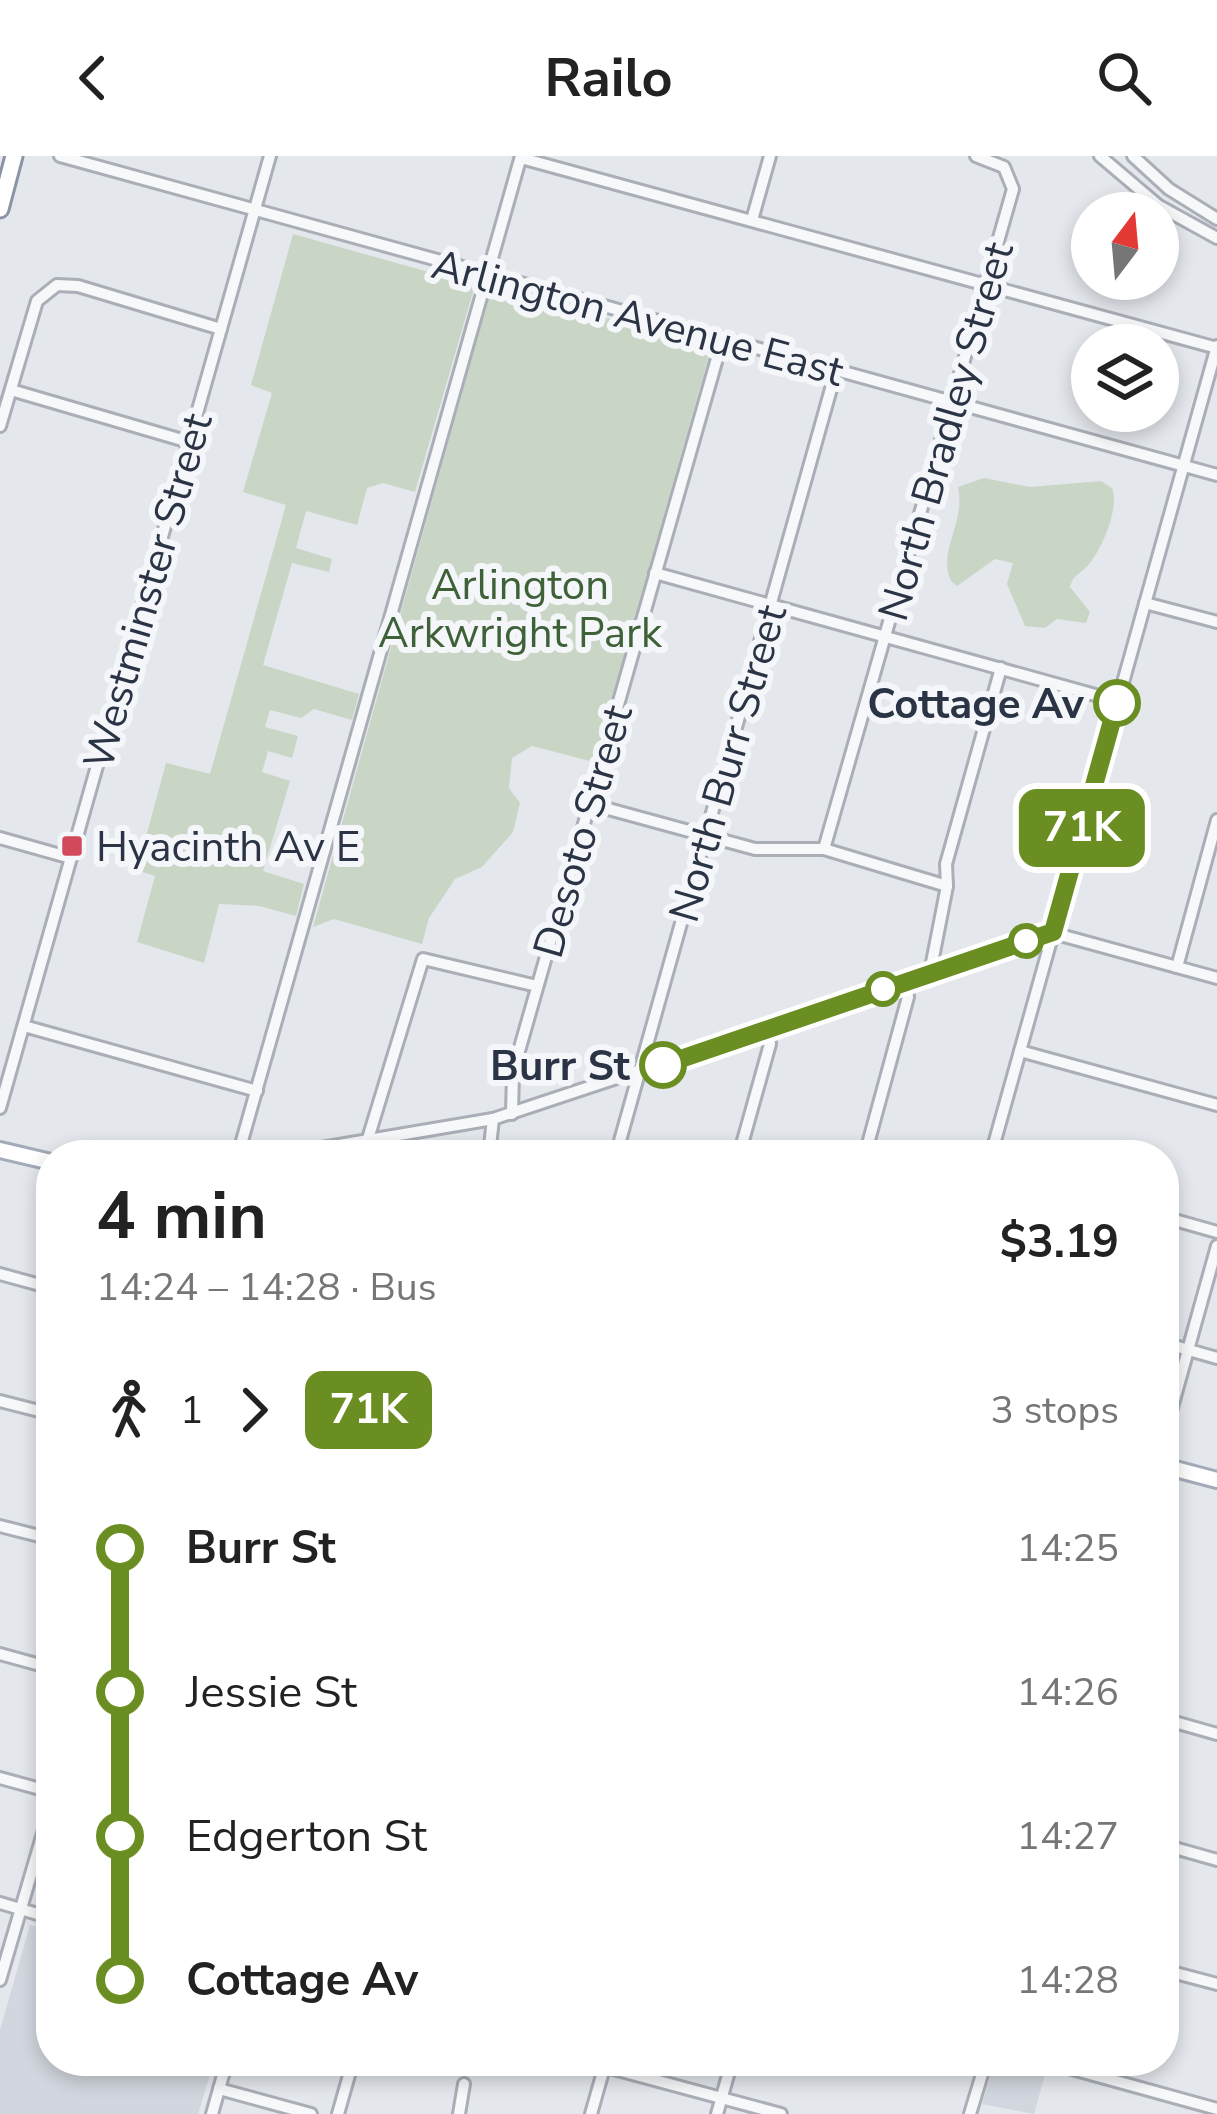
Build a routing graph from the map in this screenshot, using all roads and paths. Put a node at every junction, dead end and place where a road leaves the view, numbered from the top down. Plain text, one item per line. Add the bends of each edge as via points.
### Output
1 (14, 156) edge
2 (61, 156) edge
3 (270, 156) edge
4 (770, 156) edge
5 (976, 156) edge
6 (1100, 156) edge
7 (1133, 156) edge
8 (521, 157) edge
9 (0, 209) edge
10 (254, 212) junction
11 (1217, 219) edge
12 (752, 220) junction
13 (1217, 238) edge
14 (488, 276) junction
15 (985, 284) junction
16 (221, 329) junction
17 (722, 341) junction
18 (1217, 347) edge
19 (836, 371) junction
20 (10, 391) junction
21 (951, 403) junction
22 (0, 426) edge
23 (189, 442) junction
24 (1184, 466) junction
25 (1217, 475) edge
26 (655, 573) junction
27 (1145, 603) junction
28 (772, 605) junction
29 (1217, 622) edge
30 (888, 634) junction
31 (1001, 668) junction
32 (1117, 701) junction
33 (590, 804) junction
34 (1217, 820) edge
35 (705, 835) junction
36 (0, 838) edge
37 (824, 849) junction
38 (71, 858) junction
39 (947, 886) junction
40 (1053, 932) junction
41 (1177, 967) junction
42 (930, 973) junction
43 (1217, 978) edge
44 (906, 981) junction
45 (537, 986) junction
46 (24, 1026) junction
47 (768, 1029) junction
48 (1020, 1051) junction
49 (639, 1073) junction
50 (257, 1091) junction
51 (1217, 1105) edge
52 (0, 1108) edge
53 (512, 1114) junction
54 (493, 1120) junction
55 (242, 1140) edge
56 (366, 1140) edge
57 (401, 1140) edge
58 (491, 1140) edge
59 (620, 1140) edge
60 (743, 1140) edge
61 (869, 1140) edge
62 (995, 1140) edge
63 (0, 1150) edge
64 (36, 1158) edge
65 (1179, 1221) edge
66 (1217, 1232) edge
67 (1217, 1246) edge
68 (0, 1274) edge
69 (36, 1284) edge
70 (1179, 1347) edge
71 (1188, 1350) junction
72 (1217, 1358) edge
73 (1179, 1382) edge
74 (0, 1401) edge
75 (36, 1410) edge
76 (1179, 1470) edge
77 (1217, 1480) edge
78 (0, 1526) edge
79 (36, 1535) edge
80 (0, 1654) edge
81 (36, 1664) edge
82 (1179, 1723) edge
83 (1217, 1734) edge
84 (0, 1778) edge
85 (36, 1788) edge
86 (1179, 1849) edge
87 (36, 1856) edge
88 (1217, 1860) edge
89 (0, 1903) edge
90 (20, 1910) junction
91 (36, 1914) edge
92 (1179, 1974) edge
93 (0, 1980) edge
94 (1217, 1984) edge
95 (223, 2076) edge
96 (349, 2076) edge
97 (602, 2076) edge
98 (646, 2076) edge
99 (728, 2076) edge
100 (981, 2076) edge
101 (1097, 2076) edge
102 (464, 2084) dead end
103 (219, 2089) junction
104 (722, 2098) junction
105 (1217, 2109) edge
106 (212, 2114) edge
107 (311, 2114) edge
108 (338, 2114) edge
109 (459, 2114) edge
110 (591, 2114) edge
111 (717, 2114) edge
112 (781, 2114) edge
113 (970, 2114) edge

1 - 9 highway
2 - 10 street, Arlington Avenue East
3 - 10 street, Westminster Street
4 - 12 street
5 - 15 street, North Bradley Street via 1004,167 1013,189
6 - 13 street via 1159,206
7 - 11 street
8 - 12 street
8 - 14 street
10 - 14 street, Arlington Avenue East
10 - 16 street, Westminster Street
12 - 15 street
14 - 17 street, Arlington Avenue East
14 - 50 street
15 - 18 street
15 - 21 street, North Bradley Street
16 - 20 street via 78,286 49,289 37,301
16 - 23 street, Westminster Street
17 - 19 street, Arlington Avenue East
17 - 26 street, Desoto Street
18 - 24 street
19 - 21 street, Arlington Avenue East
19 - 28 street, North Burr Street
20 - 22 street
20 - 23 street
21 - 24 street, Arlington Avenue East
21 - 30 street, North Bradley Street
23 - 38 street, Westminster Street
24 - 25 street, Arlington Avenue East
24 - 27 street
26 - 28 street
26 - 33 street, Desoto Street
27 - 29 street
27 - 32 street
28 - 30 street
28 - 35 street, North Burr Street
30 - 31 street
30 - 37 street, North Bradley Street
31 - 32 street
31 - 39 street via 946,864
32 - 40 street
33 - 35 street
33 - 45 street, Desoto Street
34 - 41 street
35 - 37 street via 754,849
35 - 49 street, North Burr Street
36 - 38 street
37 - 39 street
38 - 46 street, Westminster Street
39 - 42 street
40 - 41 street
40 - 42 street
40 - 48 street
41 - 43 street
42 - 44 street
44 - 47 street
44 - 61 street
45 - 53 street, Desoto Street via 509,1087
45 - 56 street via 423,959
46 - 50 street
46 - 52 street, Westminster Street
47 - 49 street
47 - 60 street
48 - 51 street
48 - 62 street
49 - 53 street
49 - 59 street, North Burr Street
50 - 55 street
53 - 54 street
54 - 57 street
54 - 58 street
63 - 64 main road
65 - 66 street
67 - 71 street
68 - 69 street
70 - 71 street
71 - 72 street
71 - 73 street
74 - 75 street
76 - 77 main road
78 - 79 street
80 - 81 street
82 - 83 street
84 - 85 street
86 - 88 street
87 - 90 street
89 - 90 street
90 - 91 street
90 - 93 street
92 - 94 street
95 - 103 street
96 - 108 street
97 - 110 street
98 - 104 street
99 - 104 street
100 - 113 street
101 - 105 street
102 - 109 street
103 - 106 street
103 - 107 street
104 - 111 street
104 - 112 street

